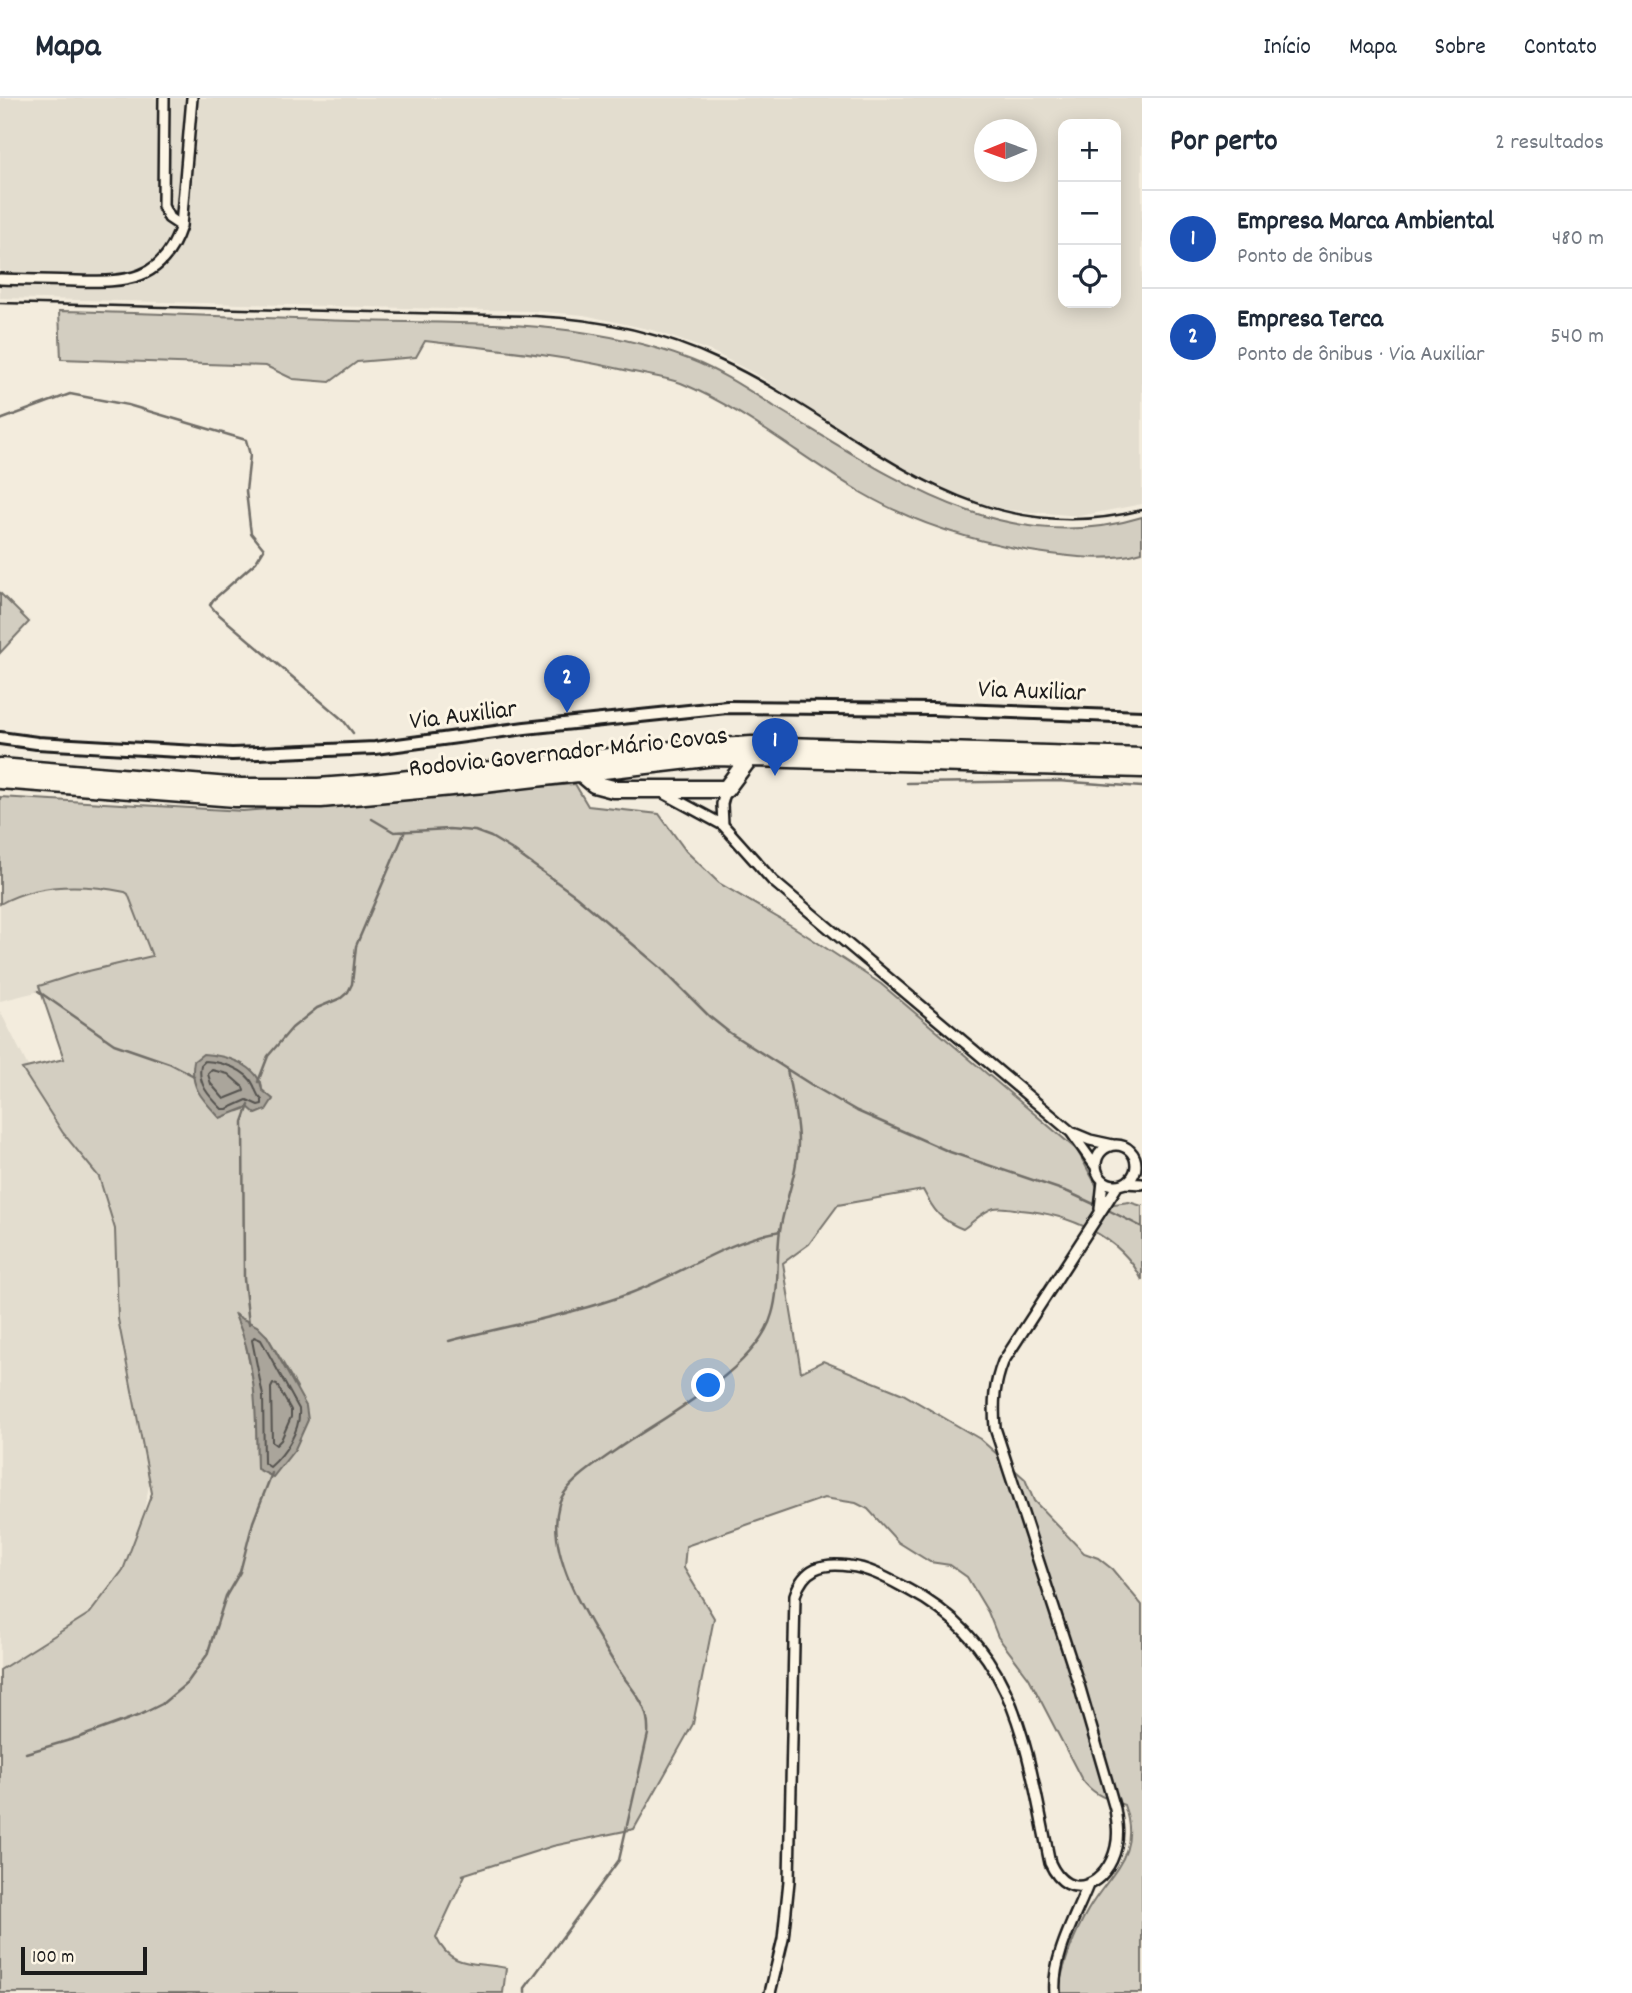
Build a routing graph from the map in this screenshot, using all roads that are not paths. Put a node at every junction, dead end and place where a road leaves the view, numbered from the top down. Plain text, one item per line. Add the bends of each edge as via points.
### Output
1 (164, 98) edge
2 (192, 98) edge
3 (181, 226) junction
4 (0, 279) edge
5 (1142, 716) edge
6 (0, 738) edge
7 (750, 757) junction
8 (1142, 757) edge
9 (0, 767) edge
10 (1142, 769) edge
11 (581, 773) junction
12 (0, 780) edge
13 (62, 786) junction
14 (726, 789) junction
15 (0, 790) edge
16 (659, 790) junction
17 (723, 825) junction
18 (1071, 1132) junction
19 (1122, 1146) junction
20 (1133, 1156) junction
21 (1142, 1166) edge
22 (1096, 1167) junction
23 (1103, 1181) junction
24 (1121, 1184) junction
25 (1142, 1184) edge
26 (1100, 1211) junction
27 (1088, 1885) junction
28 (770, 1993) edge
29 (1055, 1993) edge

1 - 3 street via 163,206 169,218
2 - 3 street
3 - 4 street via 163,259 150,271 128,280
5 - 6 street, Via Auxiliar via 727,707 375,748 232,754
7 - 10 highway, Rodovia Governador Mário Covas
7 - 11 highway, Rodovia Governador Mário Covas
7 - 14 highway
8 - 9 highway, Rodovia Governador Mário Covas via 752,745 373,783 278,787
11 - 13 highway, Rodovia Governador Mário Covas via 321,799
11 - 16 highway via 594,784 613,789
12 - 13 highway, Rodovia Governador Mário Covas
13 - 15 highway
14 - 16 highway
14 - 17 street
16 - 17 street
17 - 18 street via 773,881
18 - 19 street
18 - 22 street
19 - 20 street
19 - 22 street via 1100,1153
20 - 21 street
20 - 24 street via 1135,1171
22 - 23 street
23 - 24 street
23 - 26 street
24 - 25 street
24 - 26 street
26 - 27 street via 1003,1362 993,1404 995,1428 1115,1809 1116,1848 1109,1866
27 - 28 street via 1063,1883 1049,1863 1023,1734 1000,1678 974,1640 929,1600 896,1583 851,1566 821,1567 802,1578 795,1595 789,1881 783,1939
27 - 29 street via 1059,1961

